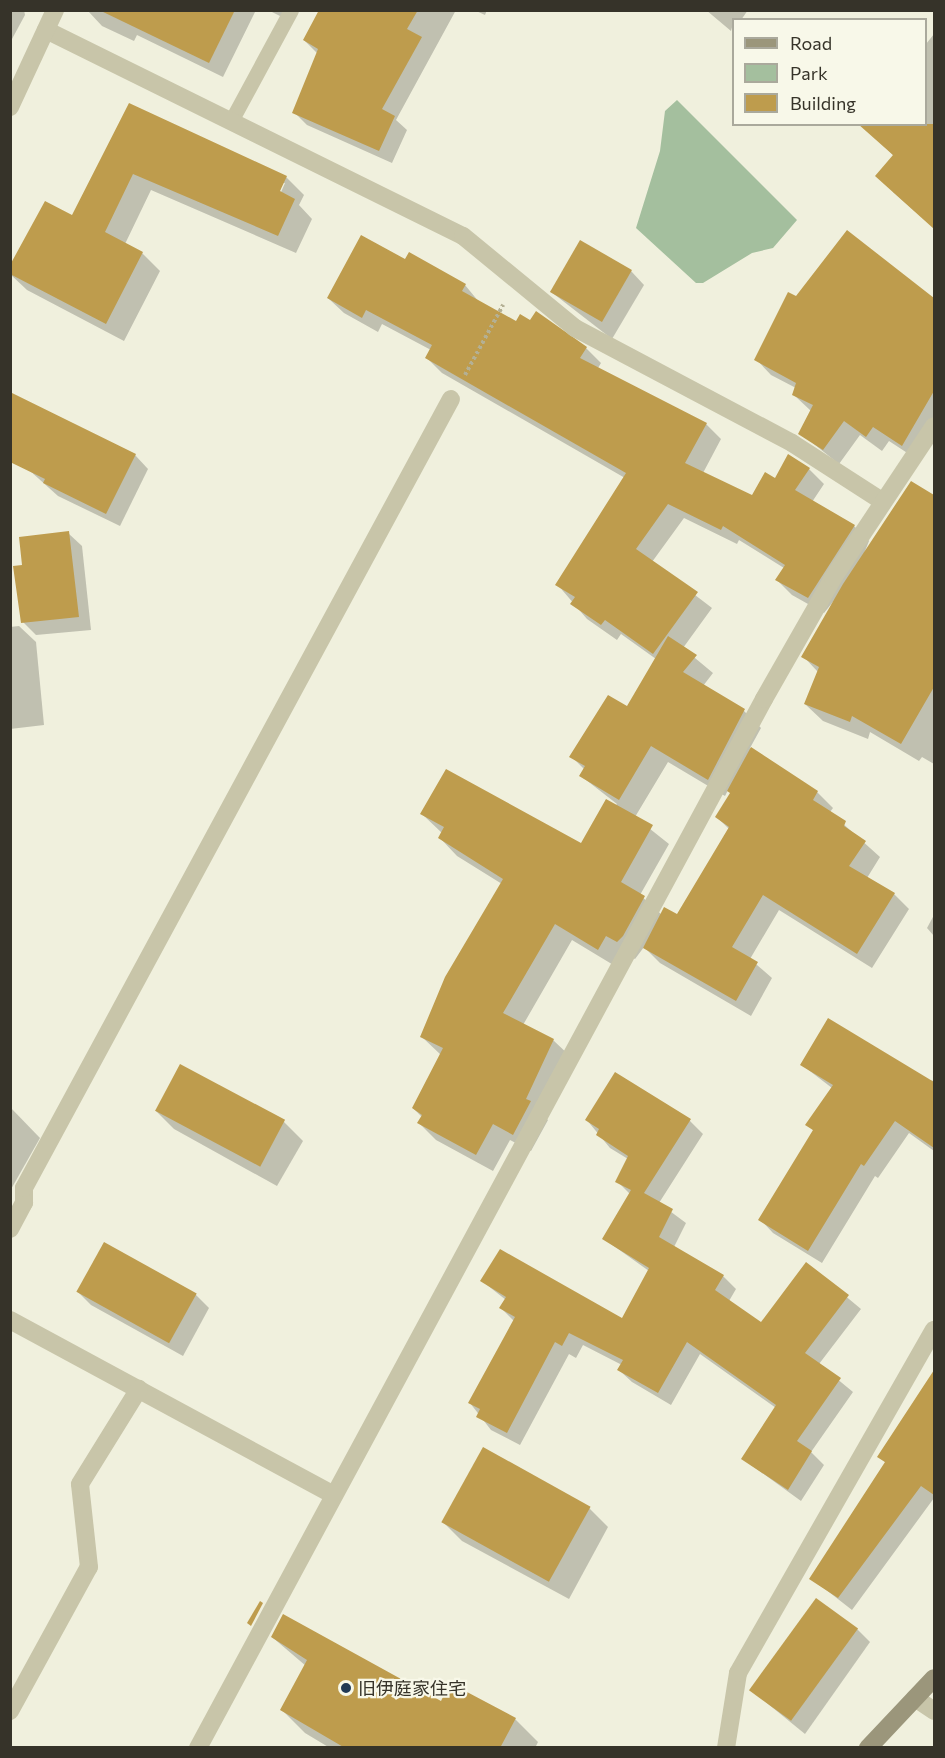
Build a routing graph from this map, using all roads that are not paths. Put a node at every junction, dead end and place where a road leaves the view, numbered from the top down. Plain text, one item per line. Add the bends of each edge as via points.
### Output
1 (55, 10) edge
2 (291, 10) edge
3 (46, 30) junction
4 (10, 107) edge
5 (231, 122) junction
6 (451, 399) road end
7 (934, 426) edge
8 (882, 501) junction
9 (10, 1229) edge
10 (10, 1320) edge
11 (934, 1330) edge
12 (139, 1389) junction
13 (334, 1495) junction
14 (934, 1678) edge
15 (915, 1698) junction
16 (10, 1711) edge
17 (934, 1711) edge
18 (198, 1748) edge
19 (726, 1748) edge
20 (868, 1748) edge

1 - 3 street
2 - 5 lane
3 - 4 street
3 - 5 street
5 - 8 street via 463,236 575,328 792,442
6 - 9 street via 24,1188 24,1203
7 - 8 street
8 - 13 street via 764,699
10 - 12 street
11 - 19 street via 738,1673
12 - 13 street
12 - 16 street via 80,1484 89,1567
13 - 18 street
14 - 15 main road
15 - 17 street
15 - 20 main road

